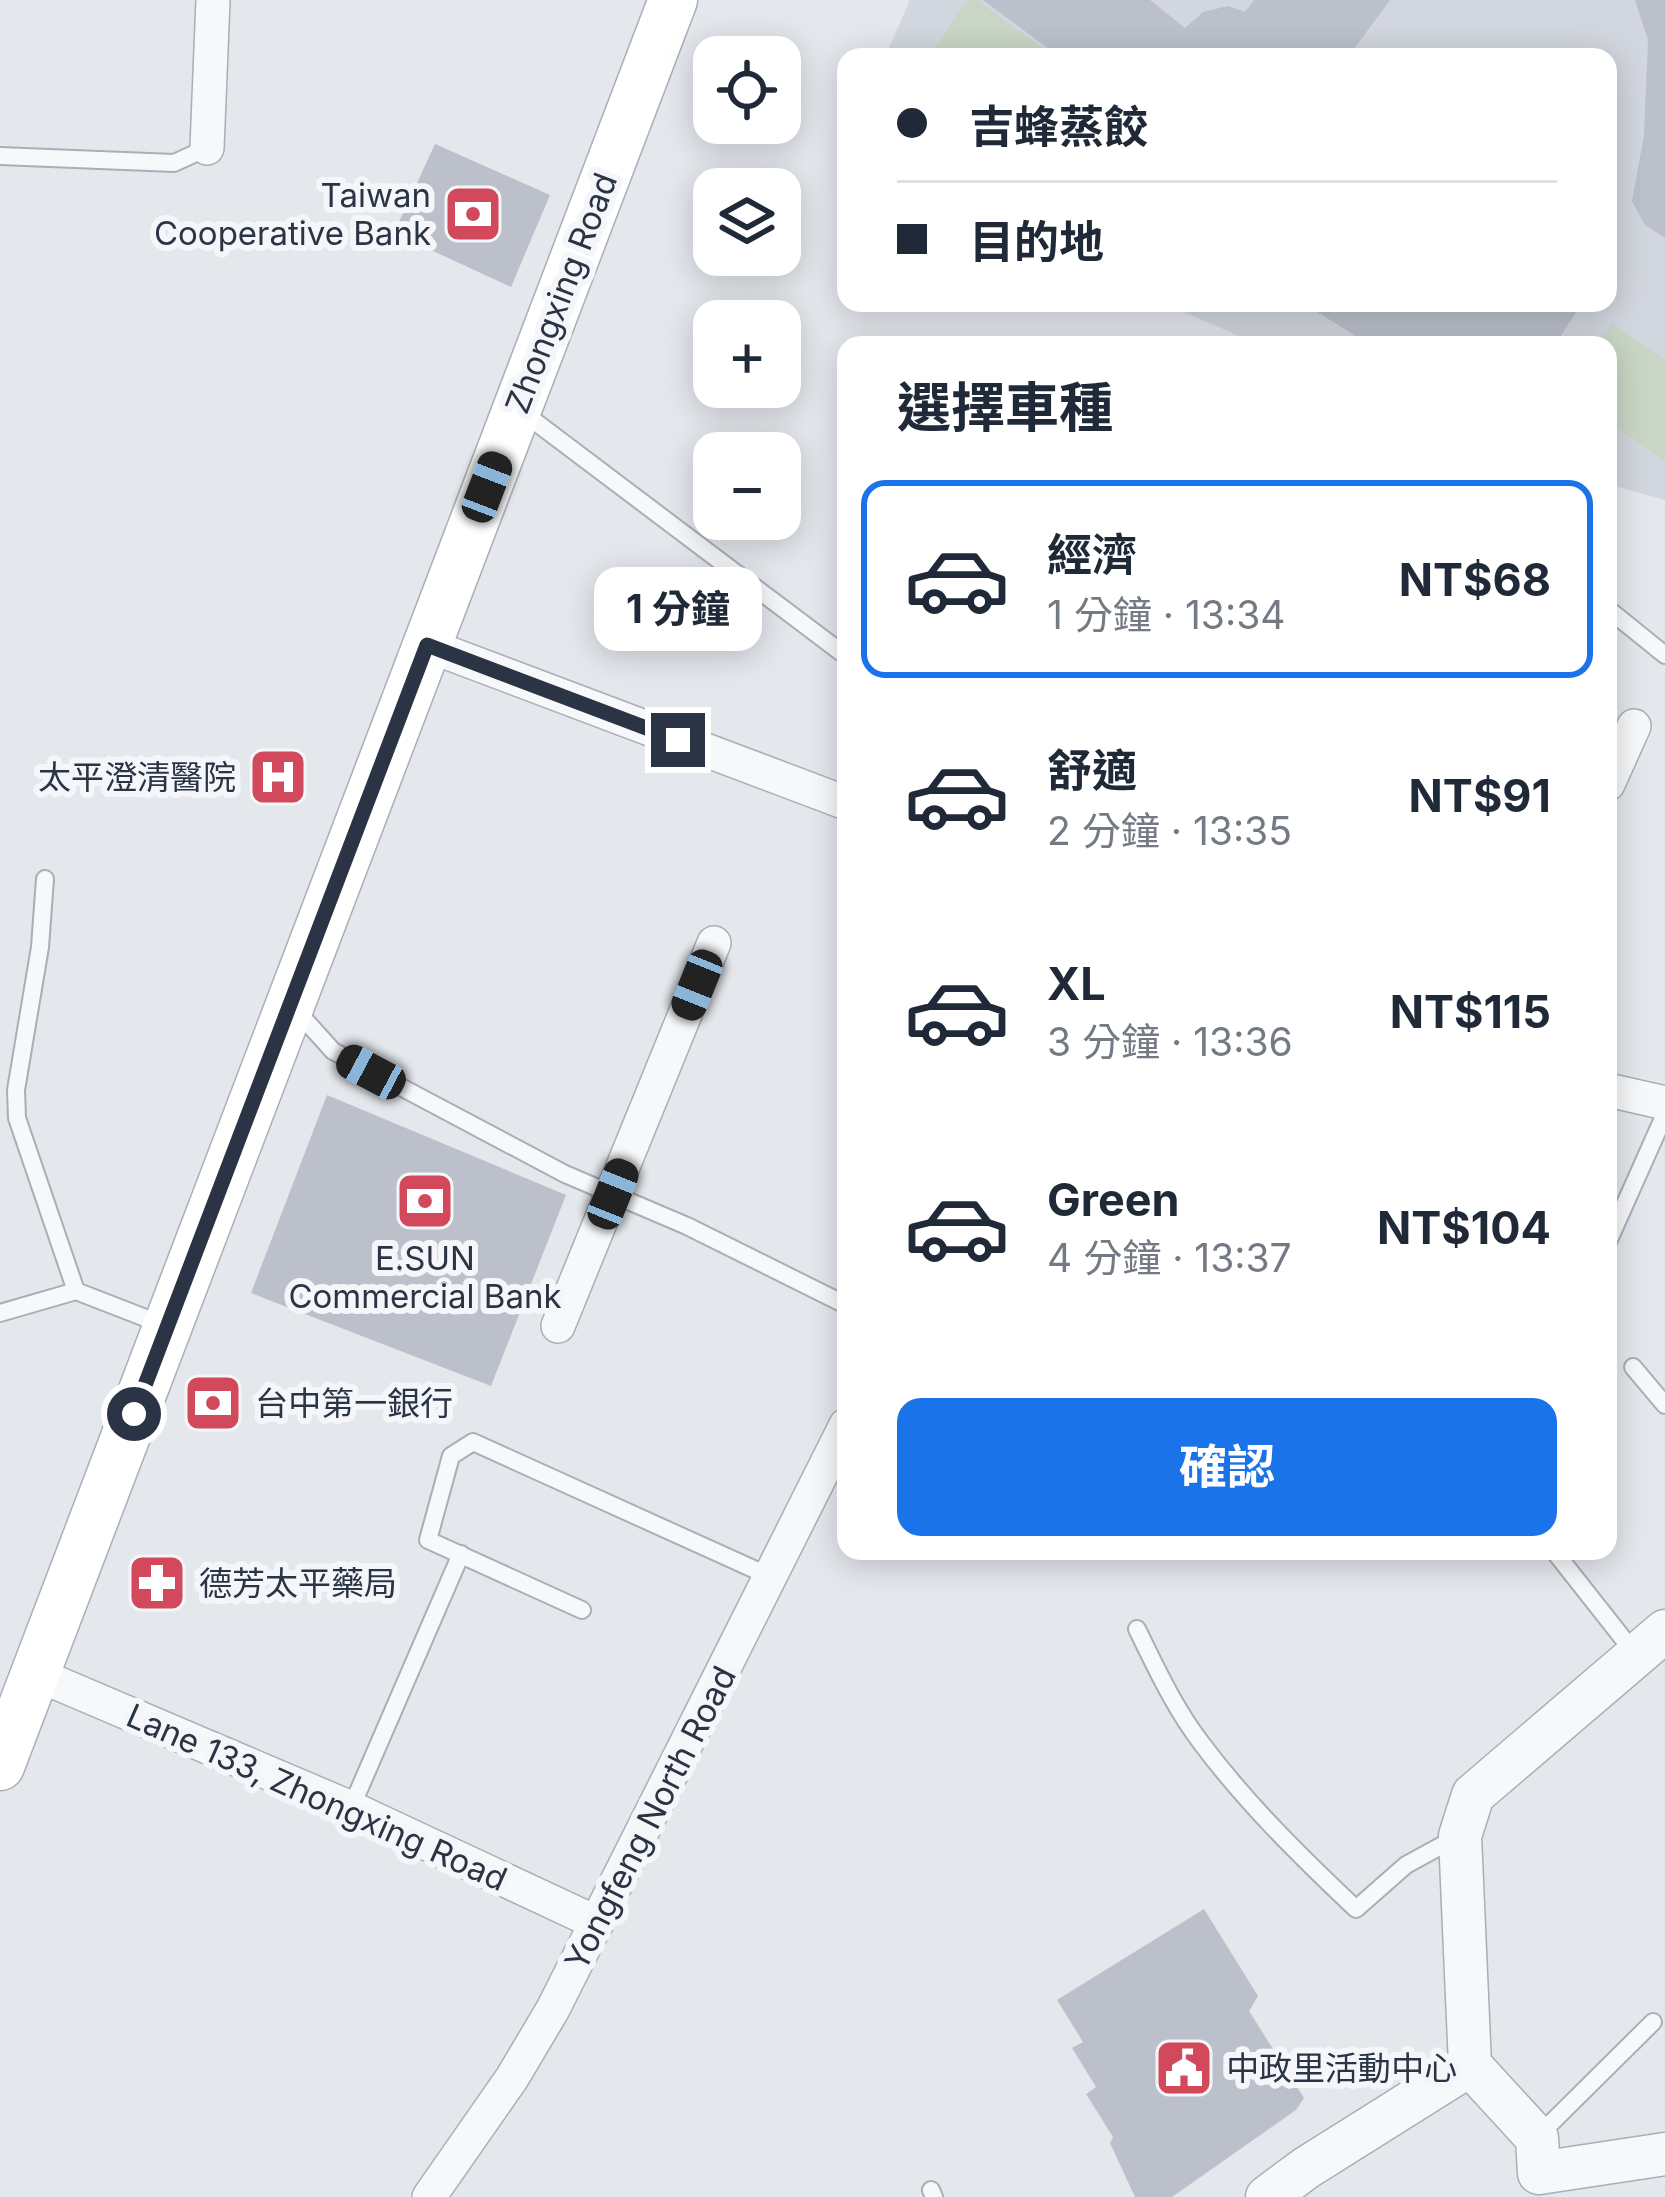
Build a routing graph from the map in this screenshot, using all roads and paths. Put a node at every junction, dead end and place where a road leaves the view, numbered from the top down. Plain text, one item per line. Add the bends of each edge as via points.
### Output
1 (213, 0) edge
2 (674, 0) edge
3 (207, 148) joint
4 (0, 156) edge
5 (518, 409) junction
6 (1617, 616) edge
7 (427, 645) junction
8 (837, 649) edge
9 (1665, 655) edge
10 (1634, 726) dead end
11 (1617, 764) edge
12 (837, 800) edge
13 (44, 879) dead end
14 (714, 944) dead end
15 (289, 1002) junction
16 (8, 1087) edge
17 (1617, 1092) edge
18 (1665, 1103) edge
19 (1665, 1114) edge
20 (613, 1194) junction
21 (1617, 1222) edge
22 (76, 1291) junction
23 (837, 1301) edge
24 (0, 1312) edge
25 (558, 1326) dead end
26 (167, 1327) junction
27 (1633, 1366) dead end
28 (1665, 1405) edge
29 (837, 1442) edge
30 (461, 1554) junction
31 (1563, 1560) edge
32 (772, 1576) junction
33 (582, 1610) dead end
34 (1137, 1629) dead end
35 (1651, 1644) edge
36 (36, 1674) junction
37 (0, 1766) edge
38 (351, 1808) junction
39 (1460, 1835) junction
40 (597, 1923) junction
41 (1653, 2023) dead end
42 (1470, 2065) junction
43 (1665, 2154) edge
44 (1539, 2169) edge
45 (429, 2197) edge
46 (1267, 2197) edge

1 - 3 street
2 - 5 main road, Zhongxing Road
3 - 4 lane via 174,163
5 - 7 main road, Zhongxing Road
5 - 8 lane
6 - 9 lane
7 - 12 street
7 - 15 main road, Zhongxing Road
10 - 11 street
13 - 16 lane via 40,946
14 - 20 street
15 - 20 lane via 333,1051
15 - 26 main road, Zhongxing Road
16 - 22 lane
17 - 18 street
19 - 21 lane
20 - 23 lane
20 - 25 street
22 - 24 lane
22 - 26 lane
26 - 36 main road, Zhongxing Road
27 - 28 lane
29 - 32 street, Yongfeng North Road
30 - 32 lane via 428,1540 452,1456 473,1442
30 - 33 lane
30 - 38 lane
31 - 35 lane
32 - 40 street, Yongfeng North Road
34 - 39 lane via 1202,1744 1356,1909 1406,1865
35 - 39 street via 1473,1795
36 - 37 main road, Zhongxing Road
36 - 38 street, Lane 133, Zhongxing Road
38 - 40 street, Lane 133, Zhongxing Road
39 - 42 street
40 - 45 street, Yongfeng North Road via 512,2078
41 - 44 lane
42 - 44 street
42 - 46 street
43 - 44 street

